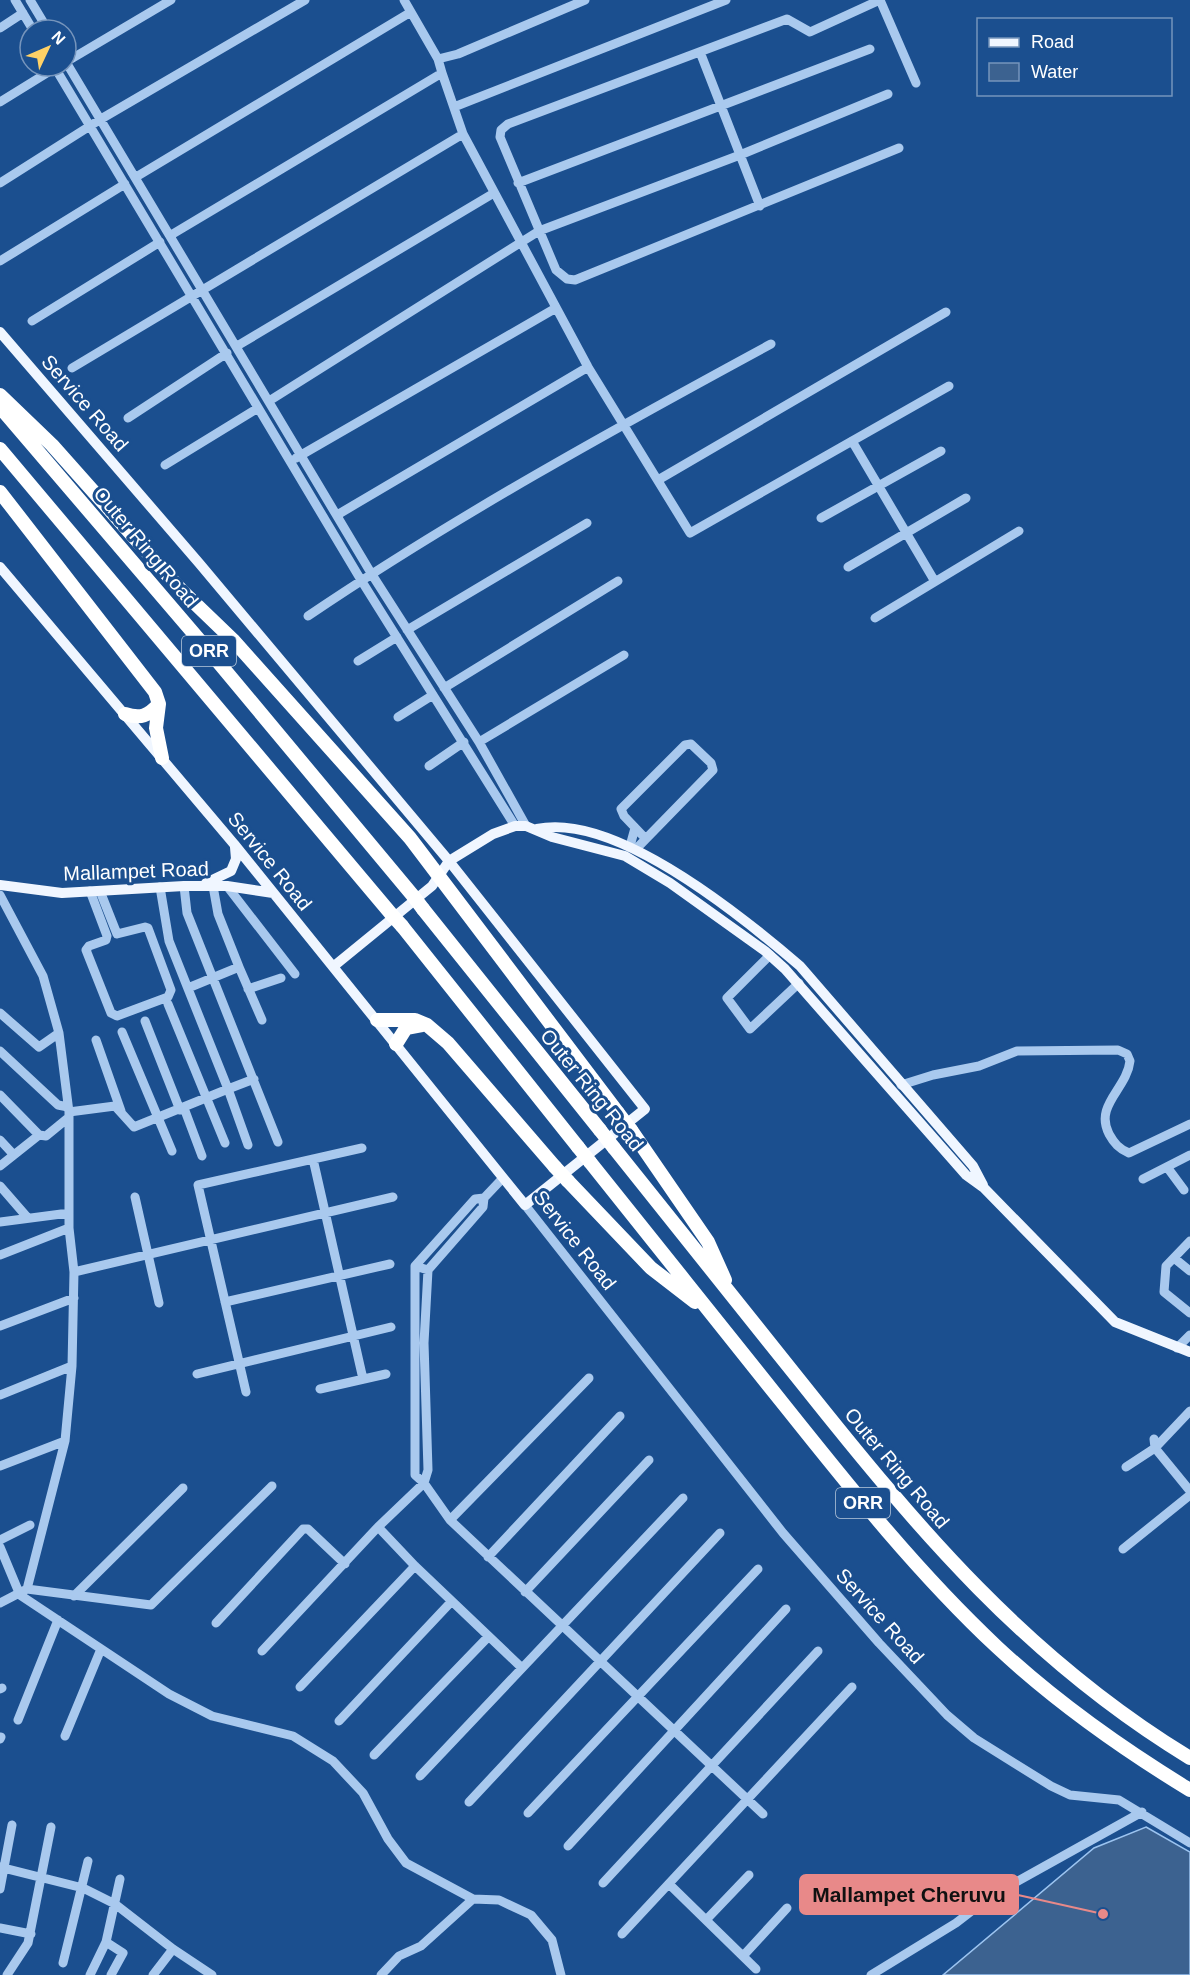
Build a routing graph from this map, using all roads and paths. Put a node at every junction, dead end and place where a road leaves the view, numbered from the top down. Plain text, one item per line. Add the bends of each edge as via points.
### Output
1 (15, 0) edge
2 (44, 0) edge
3 (171, 0) edge
4 (305, 0) edge
5 (404, 0) edge
6 (585, 0) edge
7 (726, 0) edge
8 (880, 0) edge
9 (32, 3) edge
10 (411, 12) junction
11 (23, 13) junction
12 (26, 18) edge
13 (41, 18) edge
14 (0, 28) edge
15 (870, 49) dead end
16 (700, 52) junction
17 (78, 55) edge
18 (438, 59) junction
19 (442, 73) junction
20 (37, 78) edge
21 (61, 78) edge
22 (76, 78) edge
23 (916, 83) dead end
24 (888, 94) dead end
25 (0, 102) edge
26 (720, 106) junction
27 (454, 107) junction
28 (101, 119) junction
29 (90, 126) junction
30 (463, 134) junction
31 (899, 148) dead end
32 (740, 155) junction
33 (136, 177) junction
34 (0, 183) edge
35 (518, 183) junction
36 (125, 184) junction
37 (494, 193) junction
38 (760, 206) junction
39 (539, 231) junction
40 (171, 236) junction
41 (160, 242) junction
42 (522, 244) junction
43 (0, 261) edge
44 (202, 288) junction
45 (191, 295) junction
46 (556, 308) junction
47 (946, 312) dead end
48 (32, 321) dead end
49 (0, 332) edge
50 (771, 344) dead end
51 (237, 346) junction
52 (227, 352) junction
53 (588, 367) junction
54 (72, 368) dead end
55 (949, 386) dead end
56 (0, 395) edge
57 (269, 401) junction
58 (0, 407) edge
59 (258, 408) junction
60 (128, 418) dead end
61 (624, 424) junction
62 (852, 441) junction
63 (0, 449) edge
64 (941, 451) dead end
65 (300, 456) junction
66 (290, 462) junction
67 (165, 465) dead end
68 (658, 480) junction
69 (879, 487) junction
70 (0, 492) edge
71 (966, 498) dead end
72 (337, 515) junction
73 (820, 518) dead end
74 (587, 523) dead end
75 (1019, 531) dead end
76 (906, 533) junction
77 (0, 567) edge
78 (848, 567) dead end
79 (371, 573) junction
80 (361, 580) junction
81 (934, 580) junction
82 (618, 581) dead end
83 (308, 616) dead end
84 (875, 618) dead end
85 (407, 630) junction
86 (397, 637) junction
87 (624, 656) dead end
88 (358, 661) dead end
89 (444, 688) junction
90 (433, 694) junction
91 (159, 704) junction
92 (125, 714) junction
93 (398, 717) dead end
94 (464, 742) junction
95 (479, 742) junction
96 (162, 758) junction
97 (429, 766) dead end
98 (526, 827) junction
99 (635, 828) junction
100 (645, 838) junction
101 (234, 844) junction
102 (633, 848) junction
103 (449, 861) junction
104 (439, 875) junction
105 (0, 885) edge
106 (184, 886) junction
107 (197, 886) junction
108 (213, 886) junction
109 (227, 886) junction
110 (160, 887) junction
111 (95, 891) junction
112 (273, 893) junction
113 (0, 895) edge
114 (770, 955) junction
115 (334, 966) junction
116 (238, 967) junction
117 (295, 974) dead end
118 (281, 978) dead end
119 (214, 979) junction
120 (800, 983) junction
121 (188, 988) junction
122 (248, 989) junction
123 (168, 1004) dead end
124 (0, 1012) edge
125 (145, 1020) dead end
126 (262, 1020) dead end
127 (377, 1020) junction
128 (427, 1024) junction
129 (122, 1032) dead end
130 (59, 1033) junction
131 (96, 1040) dead end
132 (396, 1044) junction
133 (0, 1051) edge
134 (254, 1079) junction
135 (901, 1085) junction
136 (228, 1089) junction
137 (0, 1095) edge
138 (207, 1099) junction
139 (182, 1109) junction
140 (68, 1113) junction
141 (122, 1113) junction
142 (158, 1119) junction
143 (1190, 1124) edge
144 (39, 1135) junction
145 (0, 1140) edge
146 (278, 1142) dead end
147 (225, 1143) dead end
148 (248, 1145) dead end
149 (362, 1148) dead end
150 (171, 1151) dead end
151 (13, 1154) junction
152 (1190, 1155) edge
153 (202, 1156) dead end
154 (313, 1159) junction
155 (0, 1166) edge
156 (1167, 1167) junction
157 (502, 1179) junction
158 (1143, 1179) dead end
159 (0, 1186) edge
160 (984, 1188) junction
161 (1184, 1190) dead end
162 (135, 1197) dead end
163 (393, 1197) dead end
164 (484, 1198) junction
165 (525, 1205) junction
166 (69, 1213) junction
167 (325, 1213) junction
168 (27, 1217) junction
169 (0, 1222) edge
170 (69, 1228) junction
171 (211, 1240) junction
172 (1190, 1241) edge
173 (0, 1255) edge
174 (148, 1255) junction
175 (1174, 1258) junction
176 (390, 1264) dead end
177 (415, 1266) junction
178 (428, 1270) junction
179 (1190, 1271) edge
180 (74, 1272) junction
181 (339, 1276) junction
182 (74, 1298) junction
183 (733, 1298) junction
184 (225, 1302) junction
185 (159, 1303) dead end
186 (1190, 1313) edge
187 (713, 1316) junction
188 (0, 1326) edge
189 (391, 1326) dead end
190 (1190, 1335) edge
191 (353, 1336) junction
192 (1178, 1348) junction
193 (1190, 1352) edge
194 (240, 1364) junction
195 (72, 1366) junction
196 (197, 1374) dead end
197 (386, 1374) dead end
198 (590, 1378) dead end
199 (363, 1379) junction
200 (320, 1389) dead end
201 (246, 1392) dead end
202 (0, 1395) edge
203 (413, 1408) junction
204 (426, 1408) junction
205 (1190, 1411) edge
206 (620, 1416) dead end
207 (65, 1441) junction
208 (1155, 1444) junction
209 (649, 1460) dead end
210 (0, 1466) edge
211 (1126, 1467) dead end
212 (424, 1483) junction
213 (272, 1486) dead end
214 (183, 1488) dead end
215 (1190, 1493) edge
216 (682, 1498) dead end
217 (450, 1520) junction
218 (30, 1526) dead end
219 (378, 1527) junction
220 (720, 1533) dead end
221 (0, 1540) edge
222 (0, 1547) edge
223 (1123, 1550) dead end
224 (488, 1557) junction
225 (345, 1564) junction
226 (415, 1566) junction
227 (758, 1569) dead end
228 (24, 1592) junction
229 (525, 1592) junction
230 (74, 1596) junction
231 (452, 1602) junction
232 (0, 1603) edge
233 (786, 1610) dead end
234 (58, 1620) junction
235 (216, 1623) dead end
236 (562, 1626) junction
237 (488, 1637) junction
238 (101, 1648) junction
239 (262, 1651) dead end
240 (818, 1651) dead end
241 (601, 1662) junction
242 (522, 1668) junction
243 (300, 1687) dead end
244 (852, 1687) dead end
245 (636, 1695) junction
246 (18, 1720) dead end
247 (339, 1721) dead end
248 (674, 1731) junction
249 (65, 1736) dead end
250 (374, 1755) dead end
251 (1190, 1758) edge
252 (711, 1765) junction
253 (420, 1776) dead end
254 (1190, 1790) edge
255 (749, 1800) junction
256 (469, 1802) dead end
257 (1142, 1812) junction
258 (528, 1813) dead end
259 (763, 1814) dead end
260 (12, 1825) dead end
261 (51, 1827) dead end
262 (1190, 1843) edge
263 (568, 1846) dead end
264 (88, 1861) dead end
265 (2, 1868) edge
266 (749, 1875) dead end
267 (40, 1877) junction
268 (120, 1879) dead end
269 (603, 1883) dead end
270 (669, 1884) junction
271 (83, 1888) junction
272 (0, 1889) edge
273 (473, 1899) junction
274 (115, 1904) junction
275 (787, 1908) dead end
276 (706, 1920) junction
277 (0, 1928) edge
278 (31, 1934) junction
279 (622, 1934) dead end
280 (106, 1942) junction
281 (173, 1949) junction
282 (743, 1956) junction
283 (63, 1963) dead end
284 (200, 1967) junction
285 (756, 1969) dead end
286 (7, 1975) edge
287 (90, 1975) edge
288 (111, 1975) edge
289 (153, 1975) edge
290 (193, 1975) edge
291 (212, 1975) edge
292 (381, 1975) edge
293 (561, 1975) edge
294 (871, 1975) edge

1 - 11 street
2 - 9 street
3 - 17 street
4 - 28 street
5 - 10 street
6 - 18 street
7 - 27 street
8 - 16 street via 810,32 787,19
8 - 23 street
9 - 13 street
10 - 18 street
10 - 33 street
11 - 12 street
11 - 14 street
15 - 26 street
16 - 26 street
16 - 35 street via 508,124 500,137
18 - 19 street
19 - 27 street
19 - 40 street
20 - 25 street
21 - 29 street
22 - 28 street
24 - 32 street
26 - 32 street
26 - 35 street
27 - 30 street
28 - 29 street
28 - 33 street
29 - 34 street
29 - 36 street
30 - 37 street
30 - 44 street
31 - 38 street
32 - 38 street
32 - 39 street
33 - 40 street
35 - 39 street
36 - 41 street
36 - 43 street
37 - 42 street
37 - 51 street
38 - 39 street via 575,280 556,270
39 - 42 street
40 - 44 street
41 - 45 street
41 - 48 street
42 - 46 street
42 - 57 street
44 - 45 street
44 - 51 street
45 - 52 street
45 - 54 street
46 - 53 street
46 - 65 street
47 - 68 street
49 - 103 main road, Service Road
50 - 61 street
51 - 57 street
52 - 59 street
52 - 60 street
53 - 61 street
53 - 72 street
55 - 62 street
56 - 104 highway via 52,445 181,590 233,640
57 - 65 street
58 - 183 highway, Outer Ring Road / ORR, bridge via 414,897
59 - 66 street
59 - 67 street
61 - 68 street
61 - 79 street
62 - 68 street via 690,533
62 - 69 street
63 - 187 highway, ORR, bridge via 402,926
64 - 69 street
65 - 66 street
65 - 72 street
66 - 80 street
69 - 73 street
69 - 76 street
70 - 91 highway via 155,692
71 - 76 street
72 - 79 street
74 - 85 street
75 - 81 street
76 - 78 street
76 - 81 street
77 - 92 main road, Service Road
79 - 80 street
79 - 85 street
80 - 83 street
80 - 86 street
81 - 84 street
82 - 89 street
85 - 89 street
86 - 88 street
86 - 90 street
87 - 95 street
89 - 95 street
90 - 93 street
90 - 94 street
91 - 92 highway via 145,716
91 - 96 highway via 156,728
92 - 96 main road, Service Road
94 - 97 street
94 - 98 street
95 - 98 street
96 - 101 main road, Service Road
98 - 102 main road via 554,826 601,834
98 - 103 main road via 493,834
98 - 114 main road via 633,859
99 - 100 street
99 - 100 street via 622,814 622,807 685,745 694,745 713,770
99 - 102 street
100 - 102 street
101 - 107 main road via 236,859 231,871
101 - 112 main road, Service Road
102 - 135 main road via 741,919 800,966
103 - 104 main road
103 - 165 main road, Service Road via 645,1109
104 - 115 main road via 432,886
104 - 183 highway, bridge via 631,1130 708,1242
105 - 111 main road, Mallampet Road via 62,893
106 - 107 main road, Mallampet Road
106 - 110 main road, Mallampet Road
106 - 119 street via 187,913
107 - 108 main road, Mallampet Road
108 - 109 main road, Mallampet Road
108 - 116 street via 218,914
109 - 112 main road, Mallampet Road
109 - 117 street
110 - 111 main road, Mallampet Road
110 - 121 street via 170,941
111 - 111 street via 117,934 148,928 171,990 168,997 117,1016 111,1014 86,950 107,936
112 - 115 main road, Service Road
113 - 130 street via 43,976
114 - 120 main road
114 - 120 street via 726,998 750,1029
115 - 127 main road, Service Road
116 - 119 street
116 - 122 street
118 - 122 street
119 - 121 street
119 - 134 street
120 - 160 main road via 966,1175
121 - 136 street
122 - 126 street
123 - 138 street
124 - 130 street via 39,1047
125 - 139 street
127 - 128 highway via 415,1020
127 - 132 main road, Service Road
128 - 132 highway via 406,1028
128 - 187 highway, bridge via 651,1268
129 - 142 street
130 - 140 street
131 - 141 street
132 - 157 main road, Service Road
133 - 140 street
134 - 136 street
134 - 146 street
135 - 143 street via 979,1066 1017,1051 1118,1050 1131,1061 1123,1084 1104,1110 1105,1126 1113,1142 1129,1153
135 - 160 main road via 973,1166
136 - 138 street
136 - 148 street
137 - 144 street
138 - 139 street
138 - 147 street
139 - 142 street
139 - 153 street
140 - 141 street via 115,1106
140 - 144 street via 46,1136
140 - 166 street
141 - 142 street via 134,1127
142 - 150 street
144 - 151 street
145 - 151 street
149 - 154 street
151 - 155 street
152 - 156 street
154 - 167 street
154 - 171 street via 198,1185
156 - 158 street
156 - 161 street
157 - 164 street
157 - 165 main road, Service Road
159 - 168 street
160 - 192 main road via 1115,1322
162 - 174 street
163 - 167 street
164 - 177 street via 475,1199
164 - 178 street via 483,1207
165 - 257 street, Service Road via 783,1533 947,1715 974,1738 1051,1786 1070,1795 1119,1800
166 - 168 street
166 - 170 street
167 - 171 street
167 - 181 street
168 - 169 street
170 - 173 street
170 - 180 street
171 - 174 street
171 - 184 street
172 - 175 street
174 - 180 street
174 - 185 street
175 - 179 street
175 - 186 street via 1166,1266 1164,1292
176 - 181 street
177 - 178 street
177 - 203 street
178 - 204 street
180 - 182 street
181 - 184 street
181 - 191 street
182 - 188 street
182 - 195 street
183 - 251 highway, Outer Ring Road / ORR via 892,1496 987,1600 1077,1680
184 - 194 street
187 - 254 highway, ORR via 872,1514 968,1619 1060,1701
189 - 191 street
190 - 192 street
191 - 194 street
191 - 199 street
192 - 193 main road
194 - 196 street
194 - 201 street
195 - 202 street
195 - 207 street
197 - 199 street
198 - 217 street
199 - 200 street
203 - 204 street
203 - 212 street via 415,1475
204 - 212 street via 428,1470
205 - 208 street
206 - 224 street
207 - 210 street
207 - 228 street
208 - 211 street
208 - 215 street
209 - 229 street
212 - 217 street
212 - 219 street
213 - 230 street via 151,1605
214 - 230 street
215 - 223 street
216 - 236 street
217 - 224 street
218 - 221 street
219 - 225 street
219 - 226 street
220 - 241 street
222 - 228 street
224 - 229 street
225 - 235 street via 308,1529 303,1529
225 - 239 street
226 - 231 street
226 - 243 street
227 - 245 street
228 - 230 street
228 - 232 street
228 - 234 street
229 - 236 street
231 - 237 street
231 - 247 street
233 - 248 street
234 - 238 street
234 - 246 street
236 - 241 street
236 - 242 street
237 - 242 street
237 - 250 street
238 - 249 street
238 - 273 street via 185,1704 212,1716 293,1736 333,1761 363,1794 406,1863
240 - 252 street
241 - 245 street
241 - 256 street
242 - 253 street
244 - 255 street
245 - 248 street
245 - 258 street
248 - 252 street
248 - 263 street
252 - 255 street
252 - 269 street
255 - 259 street
255 - 270 street
257 - 262 street, Service Road
257 - 294 street via 991,1896 956,1923
260 - 265 street
261 - 267 street
264 - 271 street
265 - 267 street
265 - 272 street
266 - 276 street
267 - 271 street
267 - 278 street
268 - 274 street
270 - 276 street
270 - 279 street
271 - 274 street
271 - 283 street
273 - 292 street via 421,1946 399,1956
273 - 293 street via 499,1900 531,1915 552,1940
274 - 280 street
274 - 281 street
275 - 282 street
276 - 282 street
277 - 278 street
278 - 286 street
280 - 287 street
280 - 288 street via 123,1953
281 - 284 street
281 - 289 street
282 - 285 street
284 - 290 street
284 - 291 street

